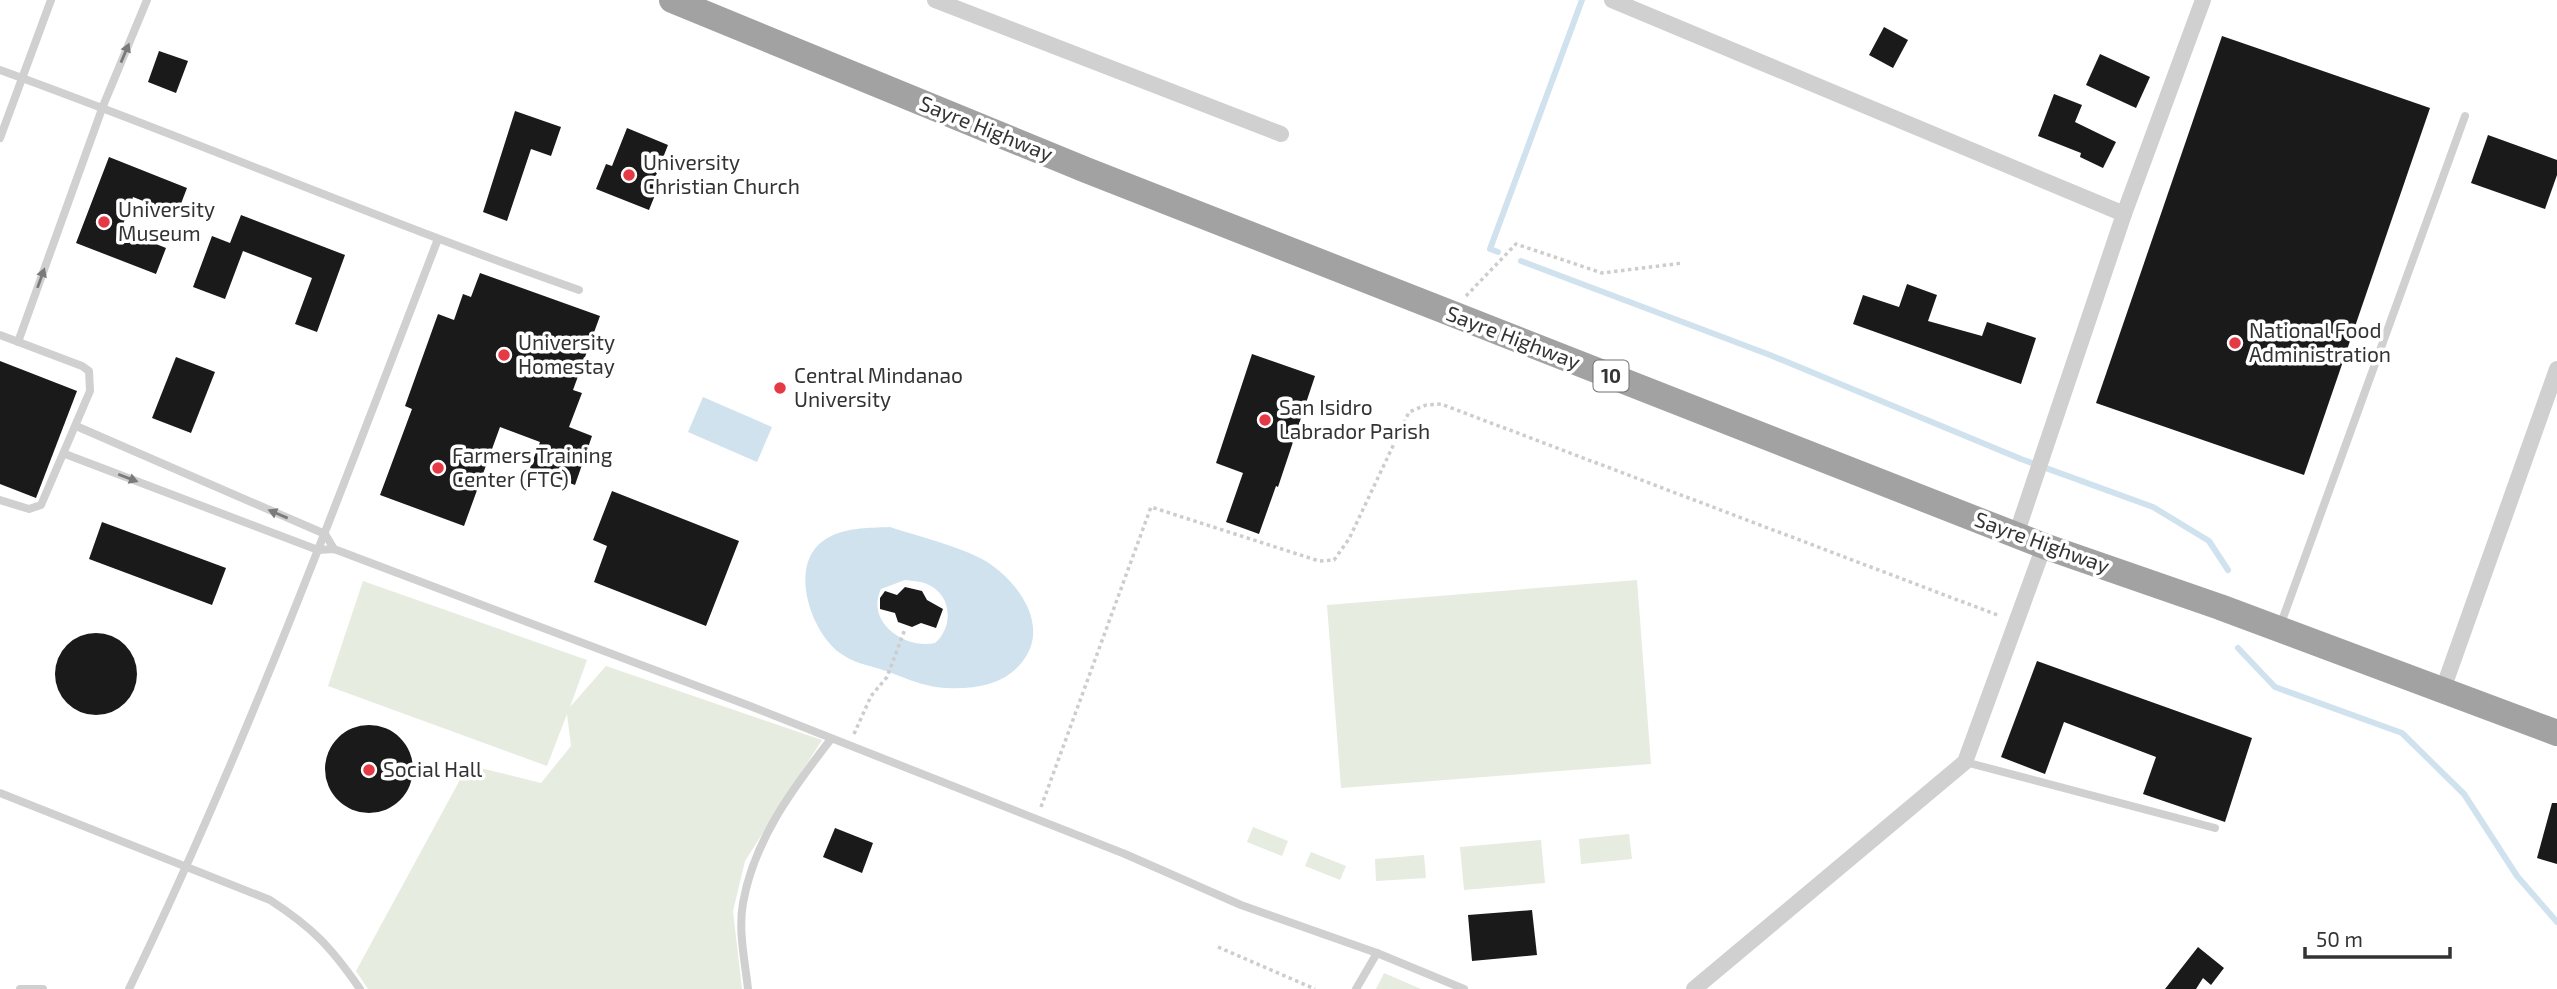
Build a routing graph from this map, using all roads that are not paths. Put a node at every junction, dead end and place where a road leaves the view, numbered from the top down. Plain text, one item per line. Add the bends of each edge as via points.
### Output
1 (51, 0) edge
2 (146, 0) edge
3 (672, 0) edge
4 (935, 0) edge
5 (1612, 0) edge
6 (2203, 0) edge
7 (0, 69) edge
8 (21, 77) junction
9 (103, 106) junction
10 (2465, 116) dead end
11 (1281, 134) dead end
12 (0, 138) edge
13 (2123, 214) junction
14 (438, 239) junction
15 (579, 290) dead end
16 (0, 335) edge
17 (18, 342) junction
18 (2557, 369) edge
19 (76, 426) junction
20 (65, 454) junction
21 (0, 500) edge
22 (325, 534) junction
23 (2016, 535) junction
24 (2044, 546) junction
25 (334, 549) junction
26 (318, 550) junction
27 (2279, 629) junction
28 (2443, 689) junction
29 (2557, 733) edge
30 (831, 739) junction
31 (1965, 762) junction
32 (0, 793) edge
33 (2215, 828) dead end
34 (189, 866) junction
35 (1377, 953) junction
36 (20, 989) edge
37 (43, 989) edge
38 (129, 989) edge
39 (360, 989) edge
40 (748, 989) edge
41 (1356, 989) edge
42 (1464, 989) edge
43 (1694, 989) edge

1 - 8 lane
9 -> 2 lane
3 - 23 highway, Sayre Highway / 10 via 1086,170
4 - 11 street
5 - 13 street
6 - 13 street
7 - 8 lane
8 - 9 lane
8 - 12 lane
9 - 14 lane
17 -> 9 lane
10 - 27 lane
13 - 23 street
14 - 15 lane
14 - 22 lane
16 - 17 lane
17 - 19 lane via 89,371 90,391
18 - 28 street
19 - 20 lane
22 -> 19 lane
20 - 21 lane via 41,505 29,509
20 -> 26 lane
22 - 25 lane
22 - 26 lane
23 - 24 highway, Sayre Highway / 10
24 - 27 highway, Sayre Highway / 10
24 - 31 street
25 - 26 lane
25 - 30 lane
26 - 34 lane
27 - 28 highway, Sayre Highway / 10
28 - 29 highway, Sayre Highway / 10
30 - 35 lane via 1241,905
30 - 40 lane via 786,797 754,863 743,905
31 - 33 lane
31 - 43 street
32 - 34 lane
34 - 38 lane
34 - 39 lane via 270,900 304,922 332,949
35 - 41 lane
35 - 42 lane
36 - 37 lane

